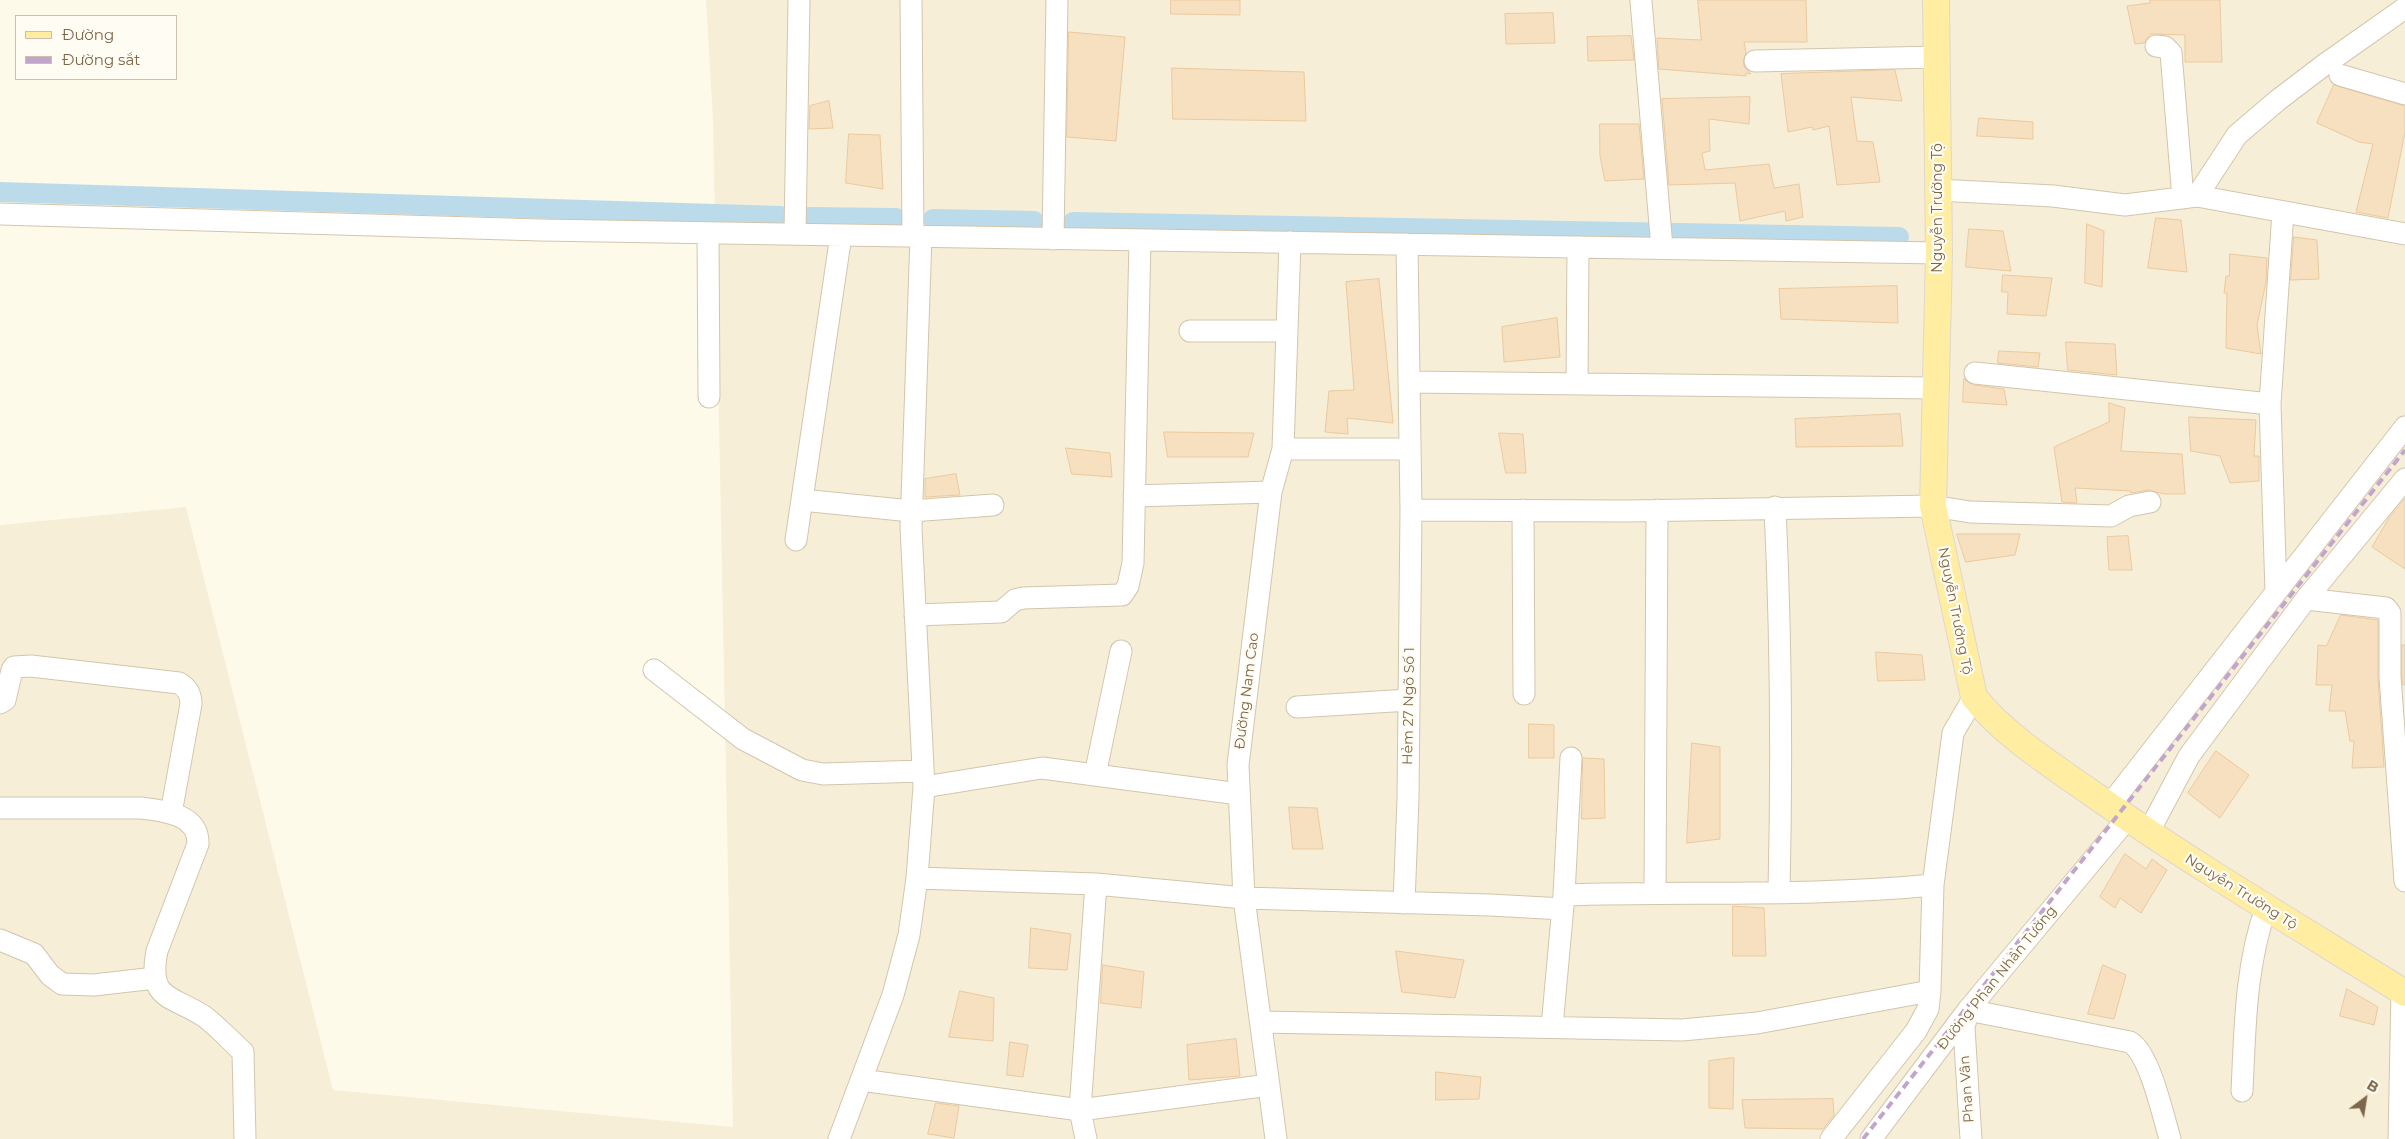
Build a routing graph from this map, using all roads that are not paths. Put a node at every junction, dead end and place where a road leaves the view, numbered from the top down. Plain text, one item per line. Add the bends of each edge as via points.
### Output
1 (799, 0) edge
2 (911, 0) edge
3 (1057, 0) edge
4 (1936, 0) edge
5 (1641, 1) edge
6 (2405, 8) edge
7 (2156, 46) dead end
8 (1937, 57) junction
9 (1755, 61) dead end
10 (2340, 75) dead end
11 (2405, 94) edge
12 (1938, 190) junction
13 (2190, 197) junction
14 (2283, 212) junction
15 (0, 214) edge
16 (708, 233) junction
17 (795, 234) junction
18 (2405, 234) edge
19 (841, 235) junction
20 (917, 236) junction
21 (1053, 238) junction
22 (1140, 240) junction
23 (1290, 242) junction
24 (1407, 244) junction
25 (1578, 247) junction
26 (1662, 248) junction
27 (1939, 253) junction
28 (1190, 331) dead end
29 (1287, 331) junction
30 (1975, 373) dead end
31 (1409, 382) junction
32 (1577, 384) junction
33 (1936, 388) junction
34 (709, 397) dead end
35 (2270, 404) junction
36 (2405, 427) edge
37 (1283, 449) junction
38 (1410, 449) junction
39 (2402, 487) edge
40 (1271, 492) junction
41 (1134, 496) junction
42 (802, 500) junction
43 (2150, 502) dead end
44 (993, 505) dead end
45 (1933, 506) junction
46 (1775, 507) junction
47 (1411, 510) junction
48 (1523, 510) junction
49 (1657, 510) junction
50 (911, 511) junction
51 (796, 540) dead end
52 (2276, 592) junction
53 (2306, 599) junction
54 (915, 615) junction
55 (1121, 651) dead end
56 (654, 670) dead end
57 (1524, 694) dead end
58 (1974, 696) junction
59 (1409, 700) junction
60 (0, 703) edge
61 (1297, 708) dead end
62 (1572, 758) dead end
63 (1094, 775) junction
64 (923, 779) junction
65 (1239, 794) junction
66 (0, 808) edge
67 (2118, 812) junction
68 (171, 813) junction
69 (2148, 833) junction
70 (917, 878) junction
71 (2405, 881) edge
72 (1096, 884) junction
73 (1933, 885) junction
74 (1655, 892) junction
75 (1779, 892) junction
76 (1244, 898) junction
77 (1563, 902) junction
78 (1404, 903) junction
79 (2266, 908) junction
80 (0, 940) edge
81 (155, 978) junction
82 (1930, 991) junction
83 (2403, 992) edge
84 (1968, 1010) junction
85 (1261, 1022) junction
86 (1552, 1026) junction
87 (861, 1080) junction
88 (1269, 1085) junction
89 (2242, 1091) dead end
90 (1080, 1110) junction
91 (245, 1139) edge
92 (839, 1139) edge
93 (1086, 1139) edge
94 (1276, 1139) edge
95 (1831, 1139) edge
96 (1871, 1139) edge
97 (1971, 1139) edge
98 (2170, 1139) edge
99 (2399, 1139) edge

1 - 17 street
2 - 20 street
3 - 21 street
4 - 8 main road, Nguyễn Trường Tộ
5 - 26 street
6 - 13 street via 2316,71 2237,135
7 - 13 street via 2165,47 2171,53
8 - 9 street
8 - 12 main road, Nguyễn Trường Tộ
10 - 11 street
12 - 13 street via 2053,196 2125,205
12 - 27 main road, Nguyễn Trường Tộ
13 - 14 street
14 - 18 street
14 - 35 street
15 - 16 street
16 - 17 street
16 - 34 street
17 - 19 street
19 - 20 street
19 - 42 street
20 - 21 street
20 - 50 street
21 - 22 street
22 - 23 street
22 - 41 street
23 - 24 street
23 - 29 street, Đường Nam Cao
24 - 25 street
24 - 31 street, Hẻm 27 Ngõ Số 1
25 - 26 street
25 - 32 street
26 - 27 street
27 - 33 main road, Nguyễn Trường Tộ
28 - 29 street
29 - 37 street, Đường Nam Cao
30 - 35 street
31 - 32 street
31 - 38 street, Hẻm 27 Ngõ Số 1
32 - 33 street
33 - 45 main road, Nguyễn Trường Tộ
35 - 52 street
36 - 52 street, Đường Phan Nhân Tường
37 - 38 street
37 - 40 street, Đường Nam Cao
38 - 47 street, Hẻm 27 Ngõ Số 1
39 - 53 street
40 - 41 street
40 - 65 street, Đường Nam Cao via 1238,765
41 - 54 street via 1133,563 1128,586 1122,595 1023,598 1015,600 1001,612
42 - 50 street
42 - 51 street
43 - 45 street via 2129,506 2111,516 1970,512
44 - 50 street
45 - 46 street
45 - 58 main road, Nguyễn Trường Tộ
46 - 49 street
46 - 75 street via 1780,604
47 - 48 street
47 - 59 street, Hẻm 27 Ngõ Số 1
48 - 49 street
48 - 57 street
49 - 74 street
50 - 54 street
52 - 67 street, Đường Phan Nhân Tường
53 - 69 street via 2189,756
53 - 71 street via 2386,608 2390,613 2390,676
54 - 64 street
55 - 63 street
56 - 64 street via 743,739 802,770 822,774
58 - 67 main road, Nguyễn Trường Tộ via 2020,742
58 - 73 street via 1953,733
59 - 61 street
59 - 78 street, Hẻm 27 Ngõ Số 1
60 - 68 street via 5,700 12,670 19,666 184,685 191,704
62 - 77 street
63 - 64 street via 1042,768
63 - 65 street
64 - 70 street
65 - 76 street, Đường Nam Cao
66 - 68 street via 141,808
67 - 69 main road, Nguyễn Trường Tộ
67 - 84 street, Đường Phan Nhân Tường
68 - 81 street via 193,825 198,834 198,844 157,951 153,968
69 - 79 main road, Nguyễn Trường Tộ
70 - 72 street
70 - 87 street via 909,935 893,995
72 - 76 street
72 - 90 street
73 - 75 street via 1867,892
73 - 82 street
74 - 75 street
74 - 77 street
76 - 78 street
76 - 85 street, Đường Nam Cao
77 - 78 street
77 - 86 street
79 - 83 main road, Nguyễn Trường Tộ
79 - 89 street via 2258,929 2249,976
80 - 81 street via 34,954 50,976 62,984
81 - 91 street via 157,986 172,1001 205,1017 243,1052
82 - 86 street via 1720,1027 1682,1030
82 - 95 street via 1928,1009 1920,1025
83 - 99 street
84 - 96 street, Đường Phan Nhân Tường
84 - 97 street, Phan Vân via 1964,1043
84 - 98 street via 2135,1045 2144,1057
85 - 86 street
85 - 88 street, Đường Nam Cao
87 - 90 street
87 - 92 street
88 - 90 street
88 - 94 street, Đường Nam Cao
90 - 93 street

